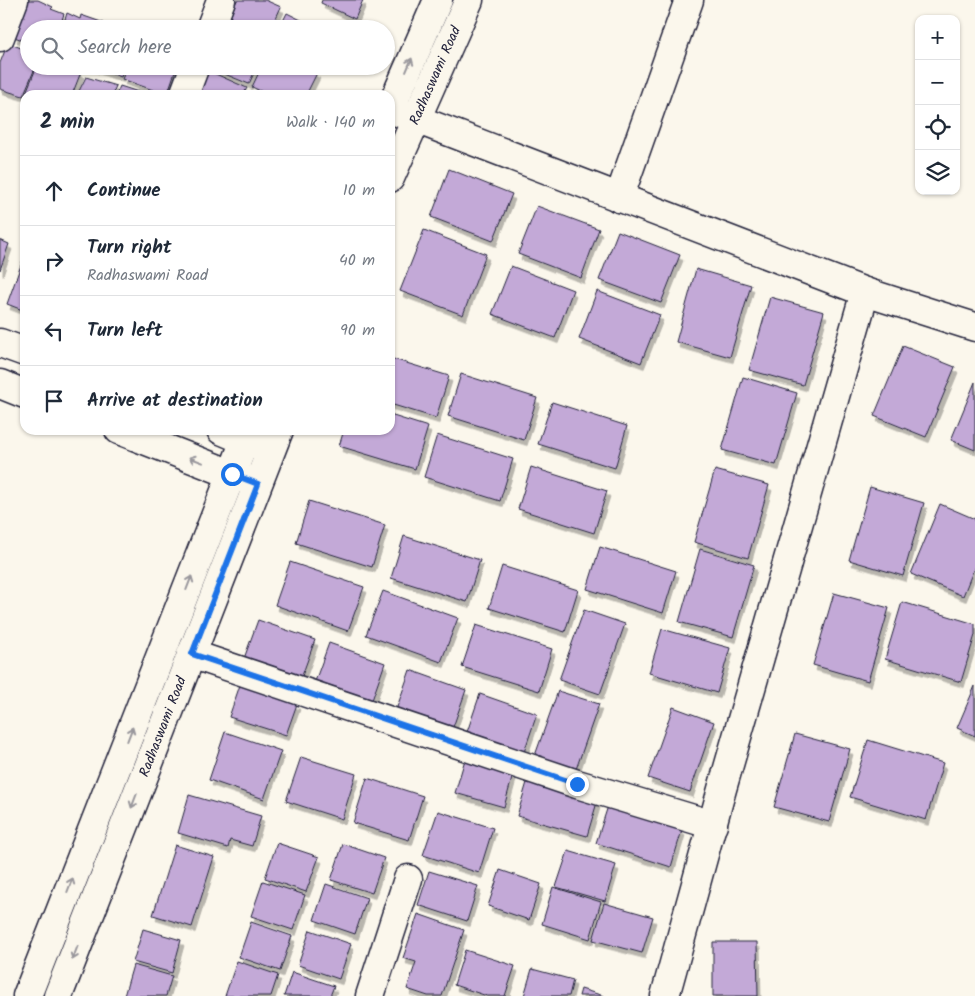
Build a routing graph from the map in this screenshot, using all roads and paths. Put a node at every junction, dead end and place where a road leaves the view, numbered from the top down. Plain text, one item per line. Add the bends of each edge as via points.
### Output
1 (14, 0) edge
2 (221, 0) edge
3 (438, 0) edge
4 (469, 0) edge
5 (689, 0) edge
6 (213, 20) edge
7 (0, 37) edge
8 (192, 75) edge
9 (186, 90) edge
10 (395, 98) edge
11 (395, 111) edge
12 (416, 120) junction
13 (395, 167) edge
14 (618, 198) junction
15 (865, 292) junction
16 (975, 327) edge
17 (0, 343) edge
18 (20, 350) edge
19 (0, 384) edge
20 (20, 392) edge
21 (132, 435) edge
22 (238, 435) edge
23 (249, 435) edge
24 (275, 440) edge
25 (232, 474) junction
26 (258, 484) junction
27 (192, 654) junction
28 (713, 825) junction
29 (408, 879) dead end
30 (28, 996) edge
31 (58, 996) edge
32 (370, 996) edge
33 (665, 996) edge

1 - 7 street
2 - 6 street
10 -> 3 street, Radhaswami Road
4 - 12 street, Radhaswami Road
5 - 14 street
8 - 9 street
11 - 12 street
12 - 13 street, Radhaswami Road
12 - 14 street
14 - 15 street
15 - 16 street
15 - 28 street
17 - 18 street
19 - 20 street
25 -> 21 street
22 - 25 street, Radhaswami Road
23 - 24 street
24 - 26 street, Radhaswami Road
25 - 26 street
30 -> 25 street, Radhaswami Road
26 - 27 street, Radhaswami Road
27 - 28 street via 577,784
27 -> 31 street, Radhaswami Road
28 - 33 street
29 - 32 street

